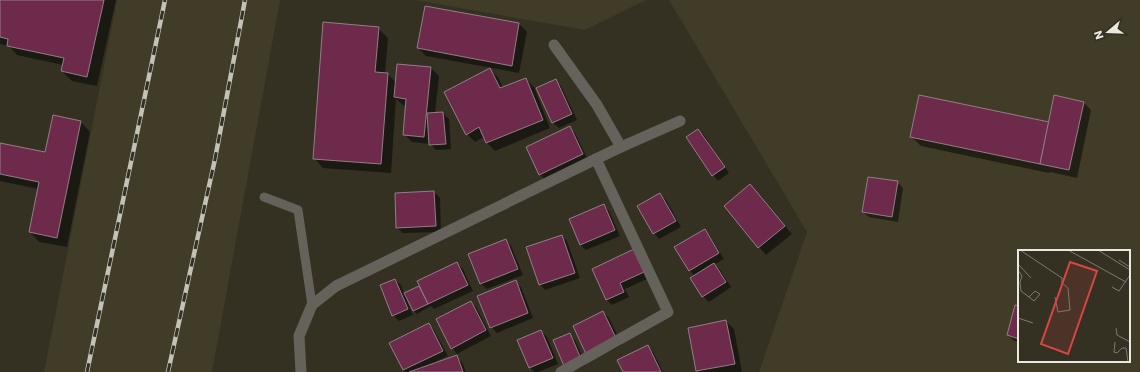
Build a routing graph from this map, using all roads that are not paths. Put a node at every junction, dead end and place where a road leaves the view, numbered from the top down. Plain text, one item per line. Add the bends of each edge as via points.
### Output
1 (554, 45) dead end
2 (680, 121) dead end
3 (621, 147) junction
4 (596, 159) junction
5 (264, 197) dead end
6 (312, 305) junction
7 (301, 372) edge
8 (561, 372) edge

1 - 3 street via 597,105
2 - 3 street
3 - 4 street
4 - 6 street via 336,286
4 - 8 street via 668,312
5 - 6 lane via 298,210
6 - 7 street via 299,336

